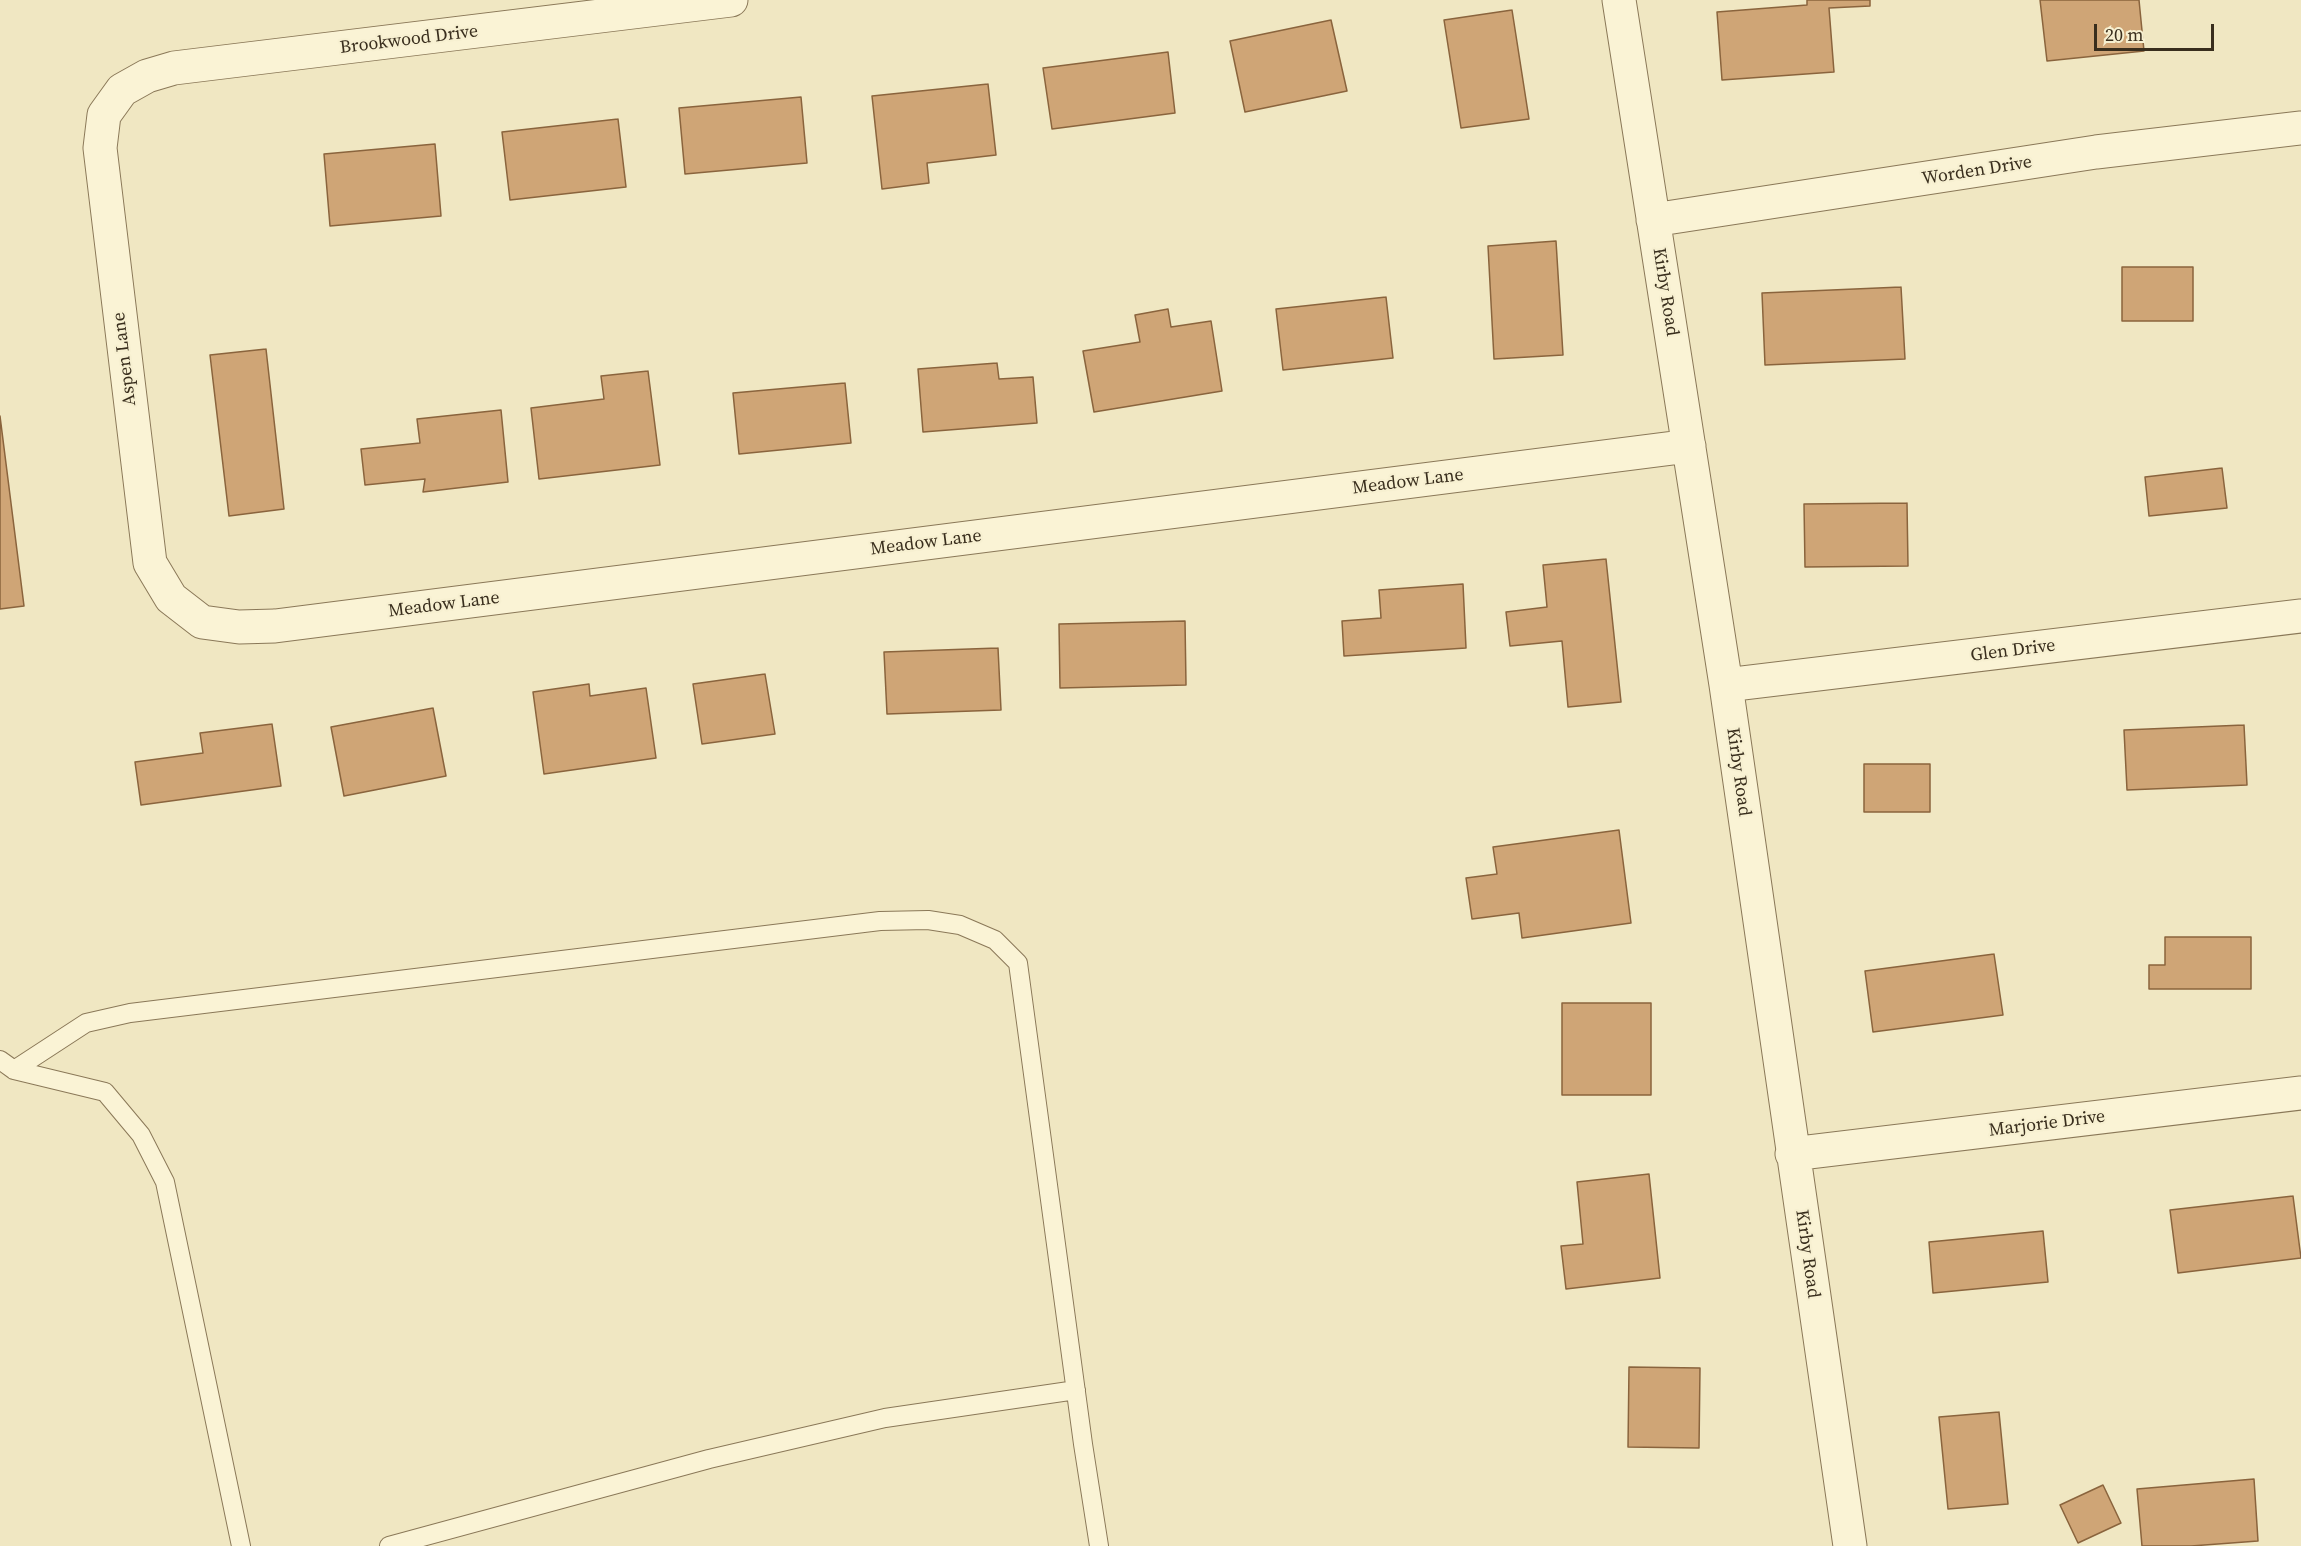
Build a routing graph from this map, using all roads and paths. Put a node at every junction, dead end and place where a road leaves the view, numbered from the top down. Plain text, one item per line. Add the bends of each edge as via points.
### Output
1 (731, 0) edge
2 (1619, 0) edge
3 (104, 115) joint
4 (2301, 128) edge
5 (1653, 220) junction
6 (1689, 446) junction
7 (171, 598) joint
8 (2301, 616) edge
9 (1726, 685) junction
10 (7, 1065) edge
11 (2301, 1093) edge
12 (1792, 1154) junction
13 (1076, 1390) junction
14 (241, 1546) edge
15 (389, 1546) edge
16 (1100, 1546) edge
17 (1850, 1546) edge

1 - 3 street, Brookwood Drive via 174,68 147,76 122,90
2 - 5 street, Kirby Road
3 - 7 street, Aspen Lane via 100,148 150,563
4 - 5 street, Worden Drive via 2084,154
5 - 6 street, Kirby Road
6 - 7 street, Meadow Lane via 275,626 202,622
6 - 9 street, Kirby Road
8 - 9 street, Glen Drive
9 - 12 street, Kirby Road
10 - 13 lane via 86,1023 129,1013 880,921 928,920 960,925 995,940 1018,963
10 - 14 lane via 105,1092 141,1135 165,1182
11 - 12 street, Marjorie Drive
12 - 17 street, Kirby Road
13 - 15 lane via 885,1418 709,1459
13 - 16 lane

